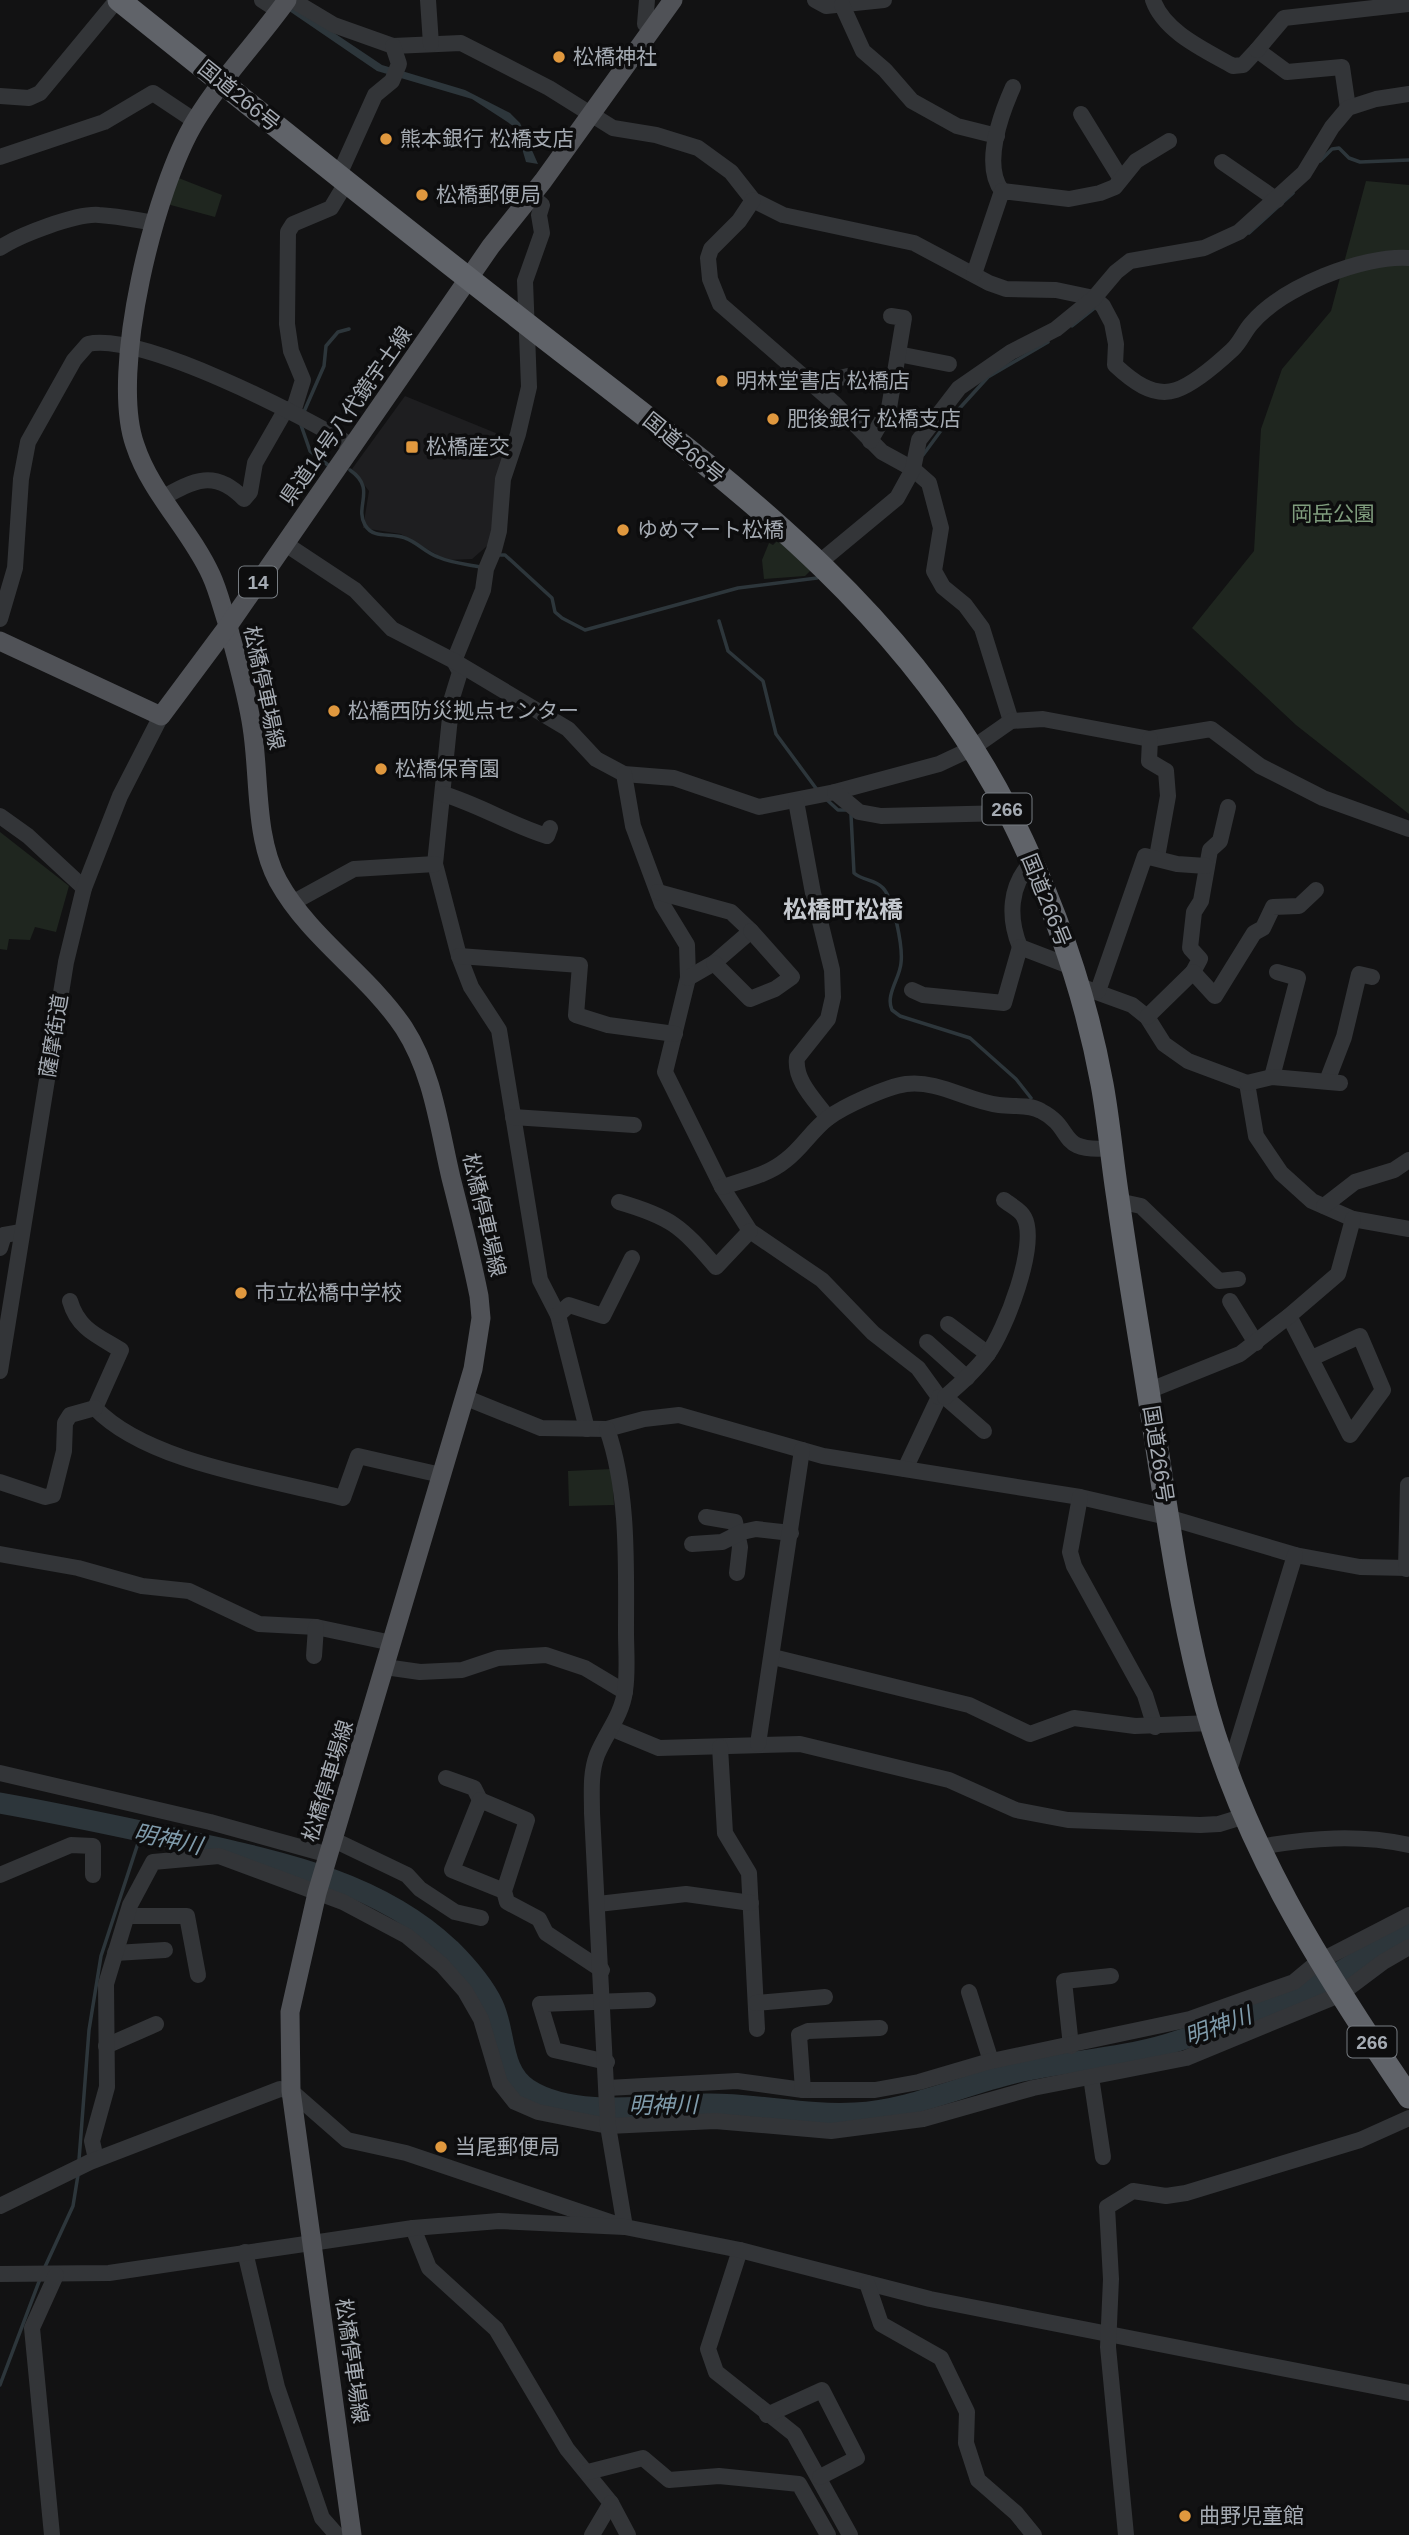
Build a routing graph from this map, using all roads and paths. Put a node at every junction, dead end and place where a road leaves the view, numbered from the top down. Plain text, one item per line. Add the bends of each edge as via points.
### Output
1 (118, 0) edge
2 (262, 0) edge
3 (428, 0) edge
4 (647, 0) edge
5 (673, 0) edge
6 (815, 0) edge
7 (884, 0) edge
8 (1153, 0) edge
9 (1409, 4) edge
10 (285, 5) edge
11 (842, 5) junction
12 (645, 24) dead end
13 (431, 44) junction
14 (393, 46) junction
15 (1257, 50) junction
16 (222, 82) junction
17 (1013, 87) dead end
18 (1409, 94) edge
19 (0, 96) edge
20 (1348, 108) junction
21 (1081, 114) dead end
22 (591, 115) junction
23 (195, 121) junction
24 (997, 136) junction
25 (1169, 141) dead end
26 (0, 157) edge
27 (1222, 162) dead end
28 (1121, 179) junction
29 (342, 180) junction
30 (1002, 191) junction
31 (531, 196) junction
32 (753, 200) junction
33 (1277, 200) junction
34 (155, 223) junction
35 (0, 248) edge
36 (1409, 258) edge
37 (974, 274) junction
38 (469, 279) junction
39 (1094, 298) junction
40 (903, 318) dead end
41 (525, 323) junction
42 (132, 345) junction
43 (898, 354) junction
44 (949, 364) dead end
45 (848, 376) dead end
46 (812, 385) junction
47 (296, 413) junction
48 (870, 441) junction
49 (352, 446) junction
50 (913, 469) junction
51 (162, 498) junction
52 (284, 543) junction
53 (821, 561) junction
54 (0, 620) edge
55 (228, 626) junction
56 (0, 641) edge
57 (454, 660) junction
58 (161, 716) junction
59 (1011, 721) junction
60 (1150, 740) junction
61 (971, 749) junction
62 (624, 774) junction
63 (826, 793) junction
64 (443, 794) junction
65 (796, 801) junction
66 (1228, 807) dead end
67 (1009, 813) junction
68 (0, 816) edge
69 (550, 828) dead end
70 (1409, 829) edge
71 (1157, 857) junction
72 (1032, 862) junction
73 (435, 864) junction
74 (1206, 866) junction
75 (84, 888) junction
76 (1316, 890) dead end
77 (658, 892) junction
78 (292, 903) junction
79 (751, 931) junction
80 (1020, 947) junction
81 (458, 956) junction
82 (714, 963) junction
83 (1193, 972) junction
84 (1277, 972) dead end
85 (1359, 973) dead end
86 (688, 978) junction
87 (1082, 981) junction
88 (912, 990) dead end
89 (1147, 1017) junction
90 (675, 1034) junction
91 (1272, 1077) junction
92 (1247, 1083) junction
93 (513, 1117) junction
94 (828, 1118) junction
95 (634, 1125) dead end
96 (1111, 1148) junction
97 (1409, 1160) edge
98 (722, 1187) junction
99 (1004, 1200) dead end
100 (1118, 1201) junction
101 (619, 1202) dead end
102 (1324, 1206) junction
103 (1353, 1219) junction
104 (1409, 1229) edge
105 (751, 1231) junction
106 (21, 1232) junction
107 (0, 1248) edge
108 (632, 1258) dead end
109 (1238, 1279) dead end
110 (71, 1301) dead end
111 (1230, 1301) dead end
112 (558, 1315) junction
113 (1289, 1316) junction
114 (947, 1324) dead end
115 (927, 1342) dead end
116 (1256, 1343) junction
117 (988, 1354) junction
118 (1312, 1358) junction
119 (0, 1371) edge
120 (967, 1378) junction
121 (1148, 1391) junction
122 (464, 1396) junction
123 (942, 1397) junction
124 (95, 1408) junction
125 (587, 1429) junction
126 (607, 1429) junction
127 (984, 1431) dead end
128 (802, 1450) junction
129 (905, 1469) junction
130 (441, 1475) junction
131 (0, 1482) edge
132 (1408, 1485) edge
133 (1080, 1497) junction
134 (706, 1517) dead end
135 (1167, 1517) junction
136 (791, 1533) junction
137 (736, 1536) junction
138 (692, 1544) dead end
139 (0, 1554) edge
140 (1295, 1555) junction
141 (1407, 1568) edge
142 (737, 1573) dead end
143 (316, 1627) junction
144 (392, 1643) junction
145 (314, 1657) dead end
146 (773, 1657) junction
147 (385, 1667) junction
148 (625, 1692) junction
149 (1212, 1723) junction
150 (1155, 1727) junction
151 (613, 1729) junction
152 (758, 1744) junction
153 (720, 1747) junction
154 (1229, 1771) junction
155 (0, 1773) edge
156 (446, 1778) dead end
157 (480, 1800) junction
158 (1245, 1816) junction
159 (1409, 1845) edge
160 (1259, 1847) junction
161 (330, 1853) junction
162 (0, 1875) edge
163 (93, 1875) dead end
164 (318, 1889) junction
165 (503, 1891) junction
166 (598, 1903) junction
167 (751, 1903) junction
168 (1409, 1915) edge
169 (127, 1916) junction
170 (481, 1918) dead end
171 (1409, 1947) edge
172 (165, 1950) dead end
173 (115, 1953) junction
174 (1320, 1965) junction
175 (602, 1970) junction
176 (198, 1975) dead end
177 (1111, 1976) dead end
178 (1337, 1991) junction
179 (969, 1992) dead end
180 (825, 1997) dead end
181 (648, 2000) dead end
182 (603, 2001) junction
183 (756, 2003) junction
184 (156, 2024) dead end
185 (880, 2028) dead end
186 (757, 2029) dead end
187 (106, 2046) junction
188 (1071, 2046) junction
189 (991, 2061) junction
190 (607, 2062) junction
191 (1091, 2077) junction
192 (803, 2090) junction
193 (290, 2091) junction
194 (607, 2093) junction
195 (1409, 2097) edge
196 (1409, 2118) edge
197 (608, 2125) junction
198 (1103, 2157) dead end
199 (93, 2160) junction
200 (0, 2206) edge
201 (625, 2227) junction
202 (413, 2228) junction
203 (312, 2242) junction
204 (740, 2250) junction
205 (245, 2252) junction
206 (7, 2274) edge
207 (52, 2275) junction
208 (867, 2283) junction
209 (1107, 2335) junction
210 (1409, 2393) edge
211 (767, 2415) junction
212 (588, 2472) junction
213 (820, 2477) junction
214 (611, 2503) junction
215 (850, 2533) edge
216 (52, 2535) edge
217 (337, 2535) edge
218 (352, 2535) edge
219 (592, 2535) edge
220 (628, 2535) edge
221 (829, 2535) edge
222 (1034, 2535) edge
223 (1126, 2535) edge

1 - 16 highway, 国道266号 / 266
1 - 19 street via 40,93 29,98
2 - 10 street
3 - 13 street
4 - 12 street
5 - 22 main road, 県道14号八代鏡宇土線 / 14
6 - 11 street via 826,6
7 - 11 street
8 - 15 street via 1158,14 1171,27 1233,66 1243,65
9 - 15 street via 1284,18
10 - 14 street
10 - 16 main road, 松橋停車場線
11 - 24 street via 863,51 912,101 957,126
13 - 14 street
13 - 22 street via 461,44 549,88
14 - 29 street via 399,64 392,80 375,95
15 - 20 street via 1287,72 1342,67
16 - 23 main road, 松橋停車場線
16 - 29 highway, 国道266号 / 266
17 - 24 street
18 - 20 street
20 - 33 street via 1304,173
21 - 28 street
22 - 31 main road, 県道14号八代鏡宇土線 / 14
22 - 32 street via 619,130 698,148 731,172
23 - 26 street via 153,93 104,122
23 - 34 main road, 松橋停車場線 via 172,168
24 - 30 street via 995,174
25 - 28 street via 1136,161
27 - 33 street
28 - 30 street via 1100,193 1069,199
29 - 38 highway, 国道266号 / 266
29 - 47 street via 331,208 293,224 288,232 287,324 290,351 303,380
30 - 37 street
31 - 38 main road, 県道14号八代鏡宇土線 / 14
31 - 41 street via 542,205 542,233 526,276
32 - 37 street via 783,215 914,243
32 - 46 street via 711,249 709,279 726,311
33 - 39 street via 1239,232 1215,244 1130,261
34 - 35 street via 83,216
34 - 42 main road, 松橋停車場線 via 138,292
36 - 39 street via 1370,261 1288,293 1251,323 1233,349 1168,392 1140,385 1115,365 1112,323
37 - 39 street via 1006,289 1056,290
38 - 41 highway, 国道266号 / 266
38 - 49 main road, 県道14号八代鏡宇土線 / 14
39 - 50 street via 1056,330 1011,352 959,388 919,440
40 - 43 street
41 - 53 highway, 国道266号 / 266
41 - 57 street via 528,387 503,479 483,590
42 - 47 street
42 - 51 main road, 松橋停車場線 via 129,421 134,444
42 - 54 street via 88,344 36,424 21,479 15,568
43 - 44 street
43 - 48 street via 888,412
45 - 46 street
46 - 48 street
47 - 49 street
47 - 51 street via 255,463 250,492 244,499 223,482 203,481 185,484
48 - 50 street via 891,460
49 - 52 main road, 県道14号八代鏡宇土線 / 14
50 - 53 street via 897,498
50 - 59 street via 929,483 938,512 941,537 934,571 982,628
51 - 55 main road, 松橋停車場線 via 211,573
52 - 55 main road, 県道14号八代鏡宇土線 / 14
52 - 57 street via 355,590 392,629
53 - 61 highway, 国道266号 / 266 via 902,648
55 - 58 main road, 県道14号八代鏡宇土線 / 14
55 - 78 main road, 松橋停車場線 via 251,723 265,848
56 - 58 main road
57 - 62 street via 568,729 596,760
57 - 64 street via 460,671 452,698
58 - 75 street, 薩摩街道 via 120,796
59 - 60 street via 1043,719
59 - 61 street
60 - 70 street via 1210,729 1260,766 1323,798
60 - 71 street via 1149,761 1166,771 1168,796
61 - 63 street via 939,764
61 - 67 highway, 国道266号 / 266
62 - 65 street via 674,778 759,807
62 - 77 street via 633,826
63 - 65 street
63 - 67 street via 859,812 881,817
64 - 69 street via 547,836
64 - 73 street
65 - 94 street via 832,970 833,997 828,1018 796,1065 801,1081
66 - 74 street via 1220,841 1210,850
67 - 72 highway, 国道266号 / 266
68 - 75 street
71 - 74 street
71 - 87 street via 1145,856
72 - 80 street via 1017,879 1015,892 1013,930
72 - 87 highway, 国道266号 / 266
73 - 78 street via 354,869
73 - 81 street
74 - 83 street via 1201,901 1194,912 1190,948 1200,959
75 - 106 street, 薩摩街道 via 66,962
76 - 83 street via 1299,906 1273,907 1215,996
77 - 79 street via 731,912
77 - 86 street via 687,946
78 - 122 main road, 松橋停車場線 via 402,1026 429,1082 479,1296 479,1340
79 - 82 street
79 - 82 street via 792,977 750,999
80 - 87 street
80 - 88 street via 1004,1003
81 - 90 street via 580,965 576,1015 608,1025
81 - 93 street via 471,987 499,1030
82 - 86 street
83 - 89 street
84 - 91 street via 1298,978
85 - 91 street via 1334,1082
86 - 90 street
87 - 89 street
87 - 96 highway, 国道266号 / 266
89 - 92 street via 1164,1044 1188,1061
90 - 98 street via 665,1072
91 - 92 street
92 - 102 street via 1256,1136 1262,1146 1281,1173
93 - 95 street
93 - 112 street via 540,1280
94 - 96 street via 904,1084 939,1086 988,1103 1040,1110 1079,1148
94 - 98 street via 768,1172
96 - 100 highway, 国道266号 / 266
97 - 102 street via 1394,1170 1355,1182
98 - 105 street
99 - 117 street via 1023,1214 1028,1228 1024,1263 1002,1330
100 - 109 street via 1141,1206 1219,1281
100 - 121 highway, 国道266号 / 266
101 - 105 street via 672,1220 716,1267
102 - 103 street
103 - 104 street
103 - 113 street via 1338,1275
105 - 123 street via 822,1280 873,1333 918,1368
106 - 107 street via 4,1234
106 - 119 street, 薩摩街道
108 - 112 street via 603,1316 569,1304
110 - 124 street via 75,1317 121,1350
111 - 116 street
112 - 125 street
113 - 116 street
113 - 118 street
114 - 117 street
115 - 120 street
116 - 121 street via 1240,1354
117 - 120 street
118 - 118 street via 1339,1413 1350,1435 1383,1390 1360,1336
120 - 123 street
121 - 135 highway, 国道266号 / 266
122 - 125 street via 541,1428
122 - 130 main road, 松橋停車場線
123 - 127 street
123 - 129 street
124 - 130 street via 165,1453 343,1498 358,1456
124 - 131 street via 70,1415 65,1423 64,1451 53,1495 45,1497
125 - 126 street
126 - 128 street via 679,1415
126 - 148 street via 616,1454 622,1508
128 - 129 street
128 - 136 street
129 - 133 street
130 - 144 main road, 松橋停車場線
132 - 141 street
133 - 135 street
133 - 150 street via 1070,1552 1074,1566 1145,1695
134 - 137 street via 735,1522
135 - 140 street
135 - 149 highway, 国道266号 / 266 via 1180,1600
136 - 137 street via 757,1529
136 - 146 street
137 - 138 street
137 - 142 street via 740,1547
139 - 143 street via 142,1586 189,1591 259,1624
140 - 141 street via 1360,1567
140 - 154 street
143 - 144 street
143 - 145 street
144 - 147 main road, 松橋停車場線
146 - 150 street via 969,1705 1030,1734 1074,1718
146 - 152 street
147 - 148 street via 419,1672 462,1670 498,1658 546,1655 584,1668
147 - 161 main road, 松橋停車場線
148 - 151 street
149 - 150 street
149 - 154 highway, 国道266号 / 266
151 - 153 street via 659,1748
151 - 166 street via 592,1773
152 - 153 street
152 - 158 street via 800,1744 949,1780 1016,1810 1068,1820 1200,1825
153 - 167 street via 725,1833 749,1873
154 - 158 highway, 国道266号 / 266
155 - 161 street
156 - 157 street via 474,1788
157 - 165 street via 527,1820
157 - 165 street via 452,1871
158 - 160 highway, 国道266号 / 266
159 - 160 street via 1335,1837
160 - 174 highway, 国道266号 / 266
161 - 164 main road, 松橋停車場線
161 - 170 street via 407,1875 455,1912
162 - 163 street via 71,1844 93,1846
164 - 169 street via 219,1856 153,1862
164 - 193 main road, 松橋停車場線 via 290,2012
164 - 197 street via 407,1936 442,1965 465,1991 481,2020 500,2083 515,2102 538,2112
165 - 175 street via 507,1902 539,1919 546,1933
166 - 167 street via 686,1894
166 - 175 street
167 - 183 street
168 - 174 street
169 - 173 street
169 - 176 street via 187,1916
171 - 178 street
172 - 173 street
173 - 187 street via 106,1984
174 - 178 highway, 国道266号 / 266
174 - 188 street via 1294,1982 1190,2019
175 - 182 street
177 - 188 street via 1064,1981
178 - 191 street via 1303,2012 1186,2058
178 - 195 highway, 国道266号 / 266
179 - 189 street
180 - 183 street
181 - 182 street
182 - 190 street
182 - 190 street via 540,2004 554,2050
183 - 186 street
184 - 187 street
185 - 192 street via 799,2035
187 - 199 street via 107,2087 92,2141
188 - 189 street
189 - 192 street via 875,2091
190 - 194 street
191 - 197 street via 884,2127 831,2131 715,2121
191 - 198 street
192 - 194 street via 737,2081
193 - 199 street via 280,2089
193 - 201 street via 347,2140 406,2154
193 - 203 main road, 松橋停車場線
194 - 197 street
196 - 209 street via 1360,2140 1260,2172 1166,2196 1133,2191 1107,2207 1111,2279
197 - 201 street
199 - 200 street
201 - 202 street via 499,2221
201 - 204 street
202 - 203 street
202 - 212 street via 429,2268 495,2329 567,2449
203 - 205 street
203 - 218 main road, 松橋停車場線
204 - 208 street
204 - 211 street via 708,2349 716,2372
205 - 207 street via 109,2273
205 - 217 street via 277,2386 322,2518
206 - 207 street
207 - 216 street via 32,2328
208 - 209 street
208 - 222 street via 881,2324 941,2358 967,2412 966,2443 978,2480
209 - 210 street
209 - 223 street
211 - 213 street via 794,2434
211 - 213 street via 822,2390 857,2458
212 - 214 street
212 - 221 street via 643,2458 669,2480 719,2476 799,2484
213 - 215 street
214 - 219 street
214 - 220 street
215 - 221 street

